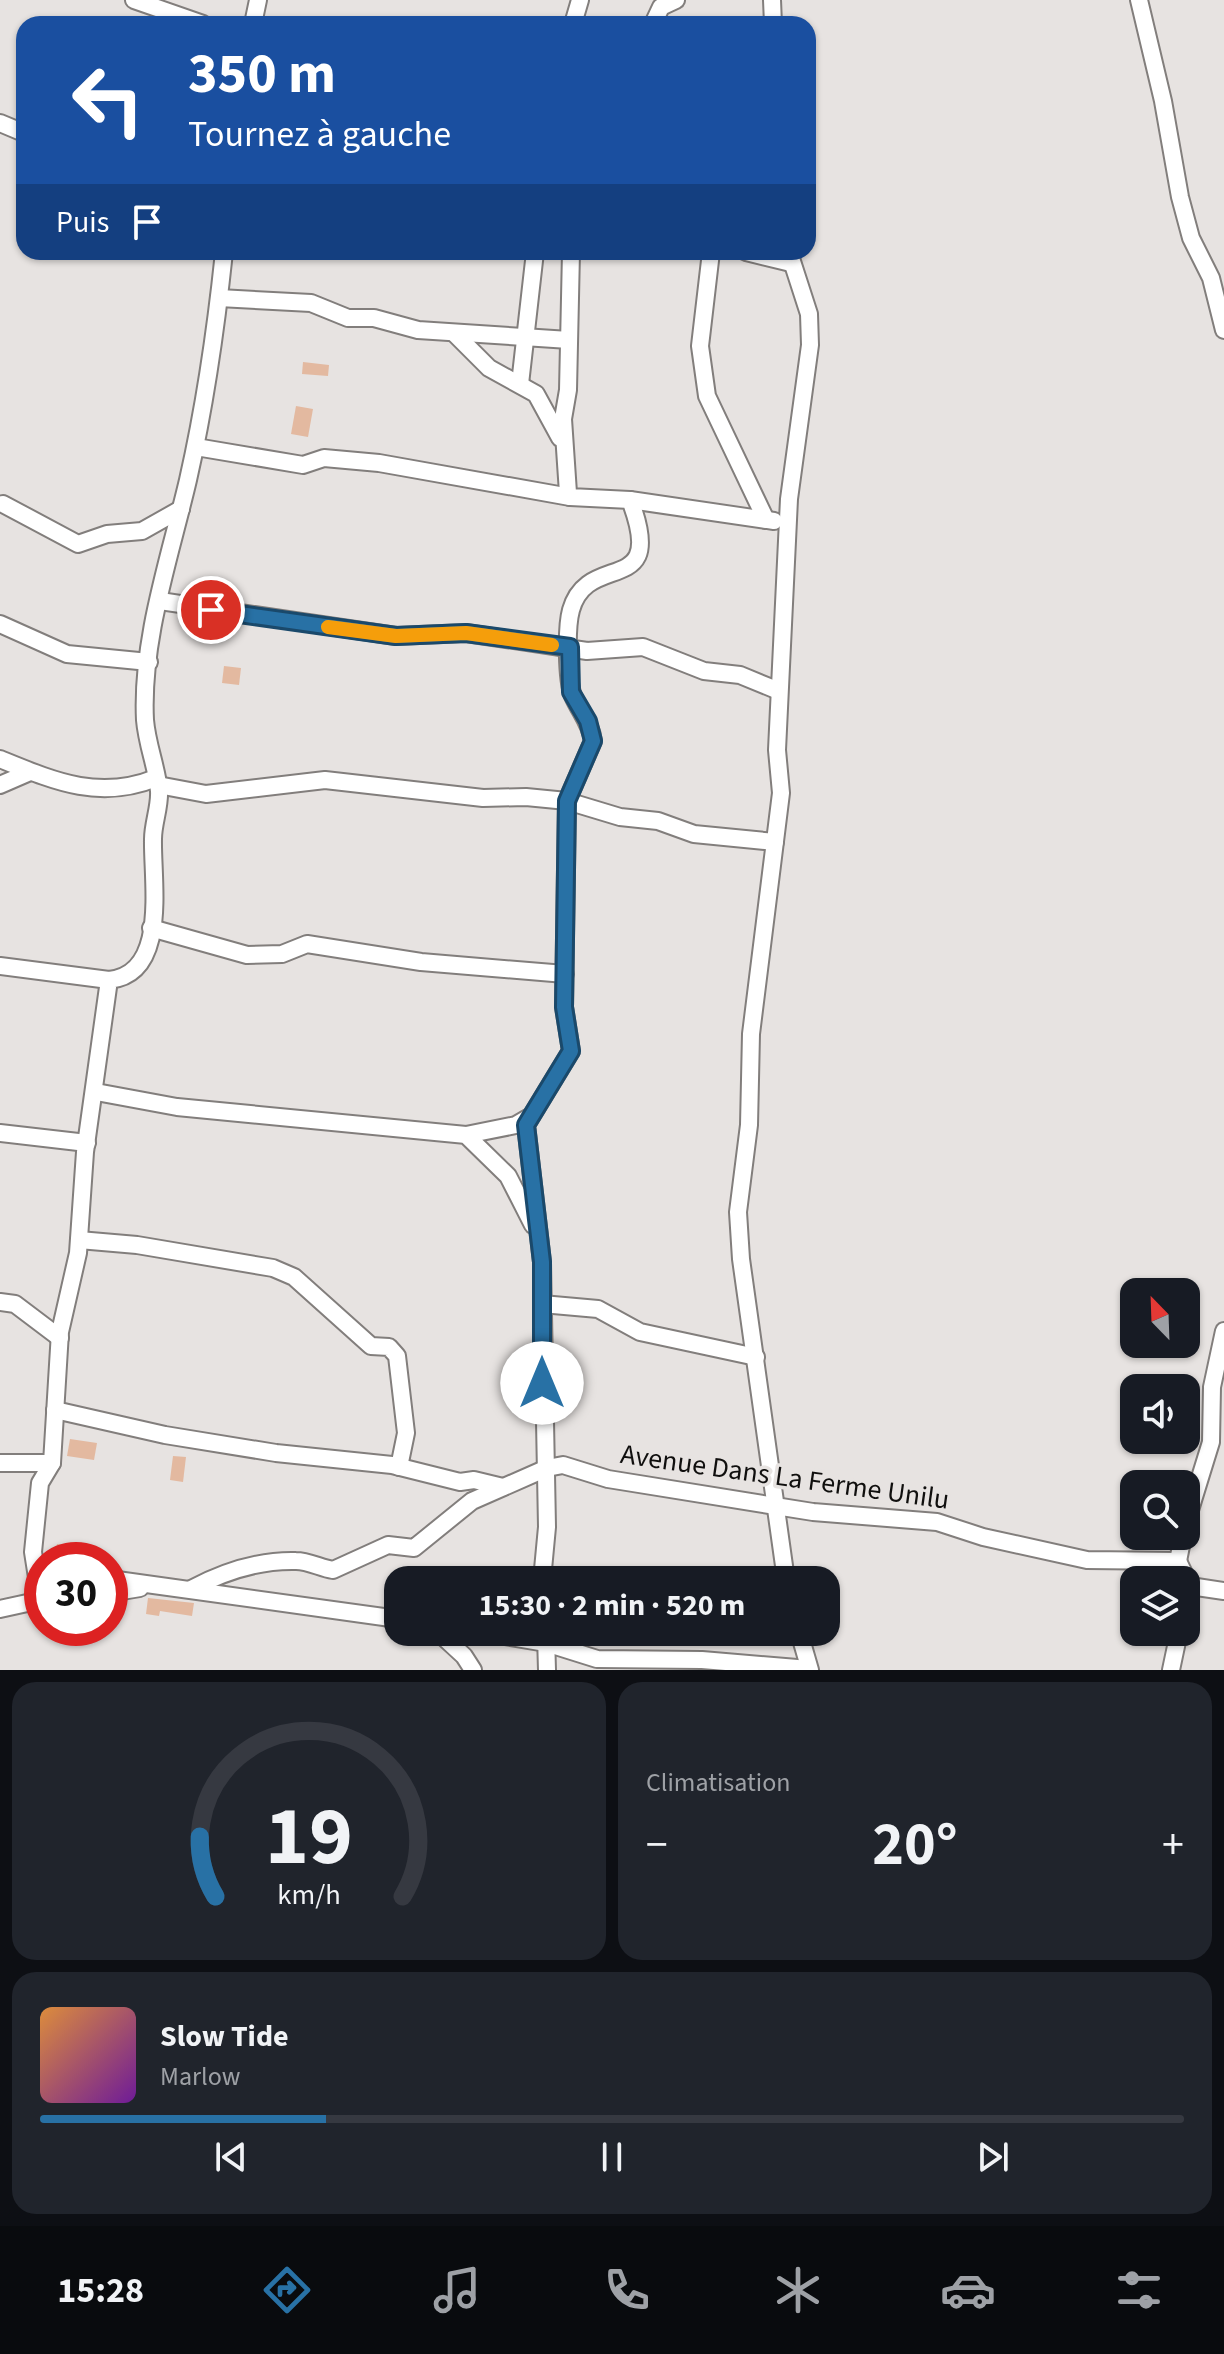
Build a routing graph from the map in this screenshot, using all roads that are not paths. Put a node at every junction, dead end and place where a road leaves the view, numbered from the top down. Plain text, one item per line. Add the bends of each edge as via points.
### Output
1 (676, 0) edge
2 (1139, 0) edge
3 (138, 1) edge
4 (180, 16) edge
5 (657, 16) edge
6 (223, 260) edge
7 (534, 260) edge
8 (571, 260) edge
9 (710, 260) edge
10 (791, 260) edge
11 (219, 298) junction
12 (1224, 330) edge
13 (455, 334) junction
14 (524, 339) junction
15 (569, 340) junction
16 (520, 384) junction
17 (196, 447) junction
18 (567, 454) junction
19 (570, 497) junction
20 (630, 500) junction
21 (3, 504) dead end
22 (181, 509) junction
23 (766, 520) junction
24 (788, 522) junction
25 (160, 601) junction
26 (0, 624) edge
27 (570, 647) junction
28 (149, 662) junction
29 (779, 691) junction
30 (0, 759) edge
31 (30, 772) junction
32 (157, 782) junction
33 (0, 785) edge
34 (567, 801) junction
35 (775, 842) junction
36 (151, 928) junction
37 (0, 966) edge
38 (565, 974) junction
39 (109, 980) junction
40 (96, 1092) junction
41 (528, 1118) junction
42 (0, 1133) edge
43 (466, 1135) junction
44 (87, 1143) junction
45 (539, 1238) junction
46 (79, 1240) junction
47 (0, 1302) edge
48 (542, 1304) junction
49 (1224, 1331) edge
50 (60, 1338) junction
51 (756, 1357) junction
52 (55, 1410) junction
53 (0, 1463) edge
54 (52, 1463) junction
55 (399, 1467) junction
56 (547, 1468) junction
57 (1200, 1478) edge
58 (503, 1487) junction
59 (777, 1505) junction
60 (34, 1542) edge
61 (1180, 1550) edge
62 (1178, 1561) junction
63 (543, 1566) edge
64 (784, 1566) edge
65 (1180, 1566) edge
66 (128, 1581) edge
67 (165, 1585) junction
68 (191, 1589) junction
69 (128, 1590) edge
70 (1224, 1591) edge
71 (1200, 1593) edge
72 (24, 1603) edge
73 (0, 1609) edge
74 (384, 1617) edge
75 (453, 1646) edge
76 (546, 1646) edge
77 (565, 1646) edge
78 (803, 1646) edge
79 (1176, 1646) edge
80 (473, 1670) edge
81 (547, 1670) edge
82 (810, 1670) edge
83 (1171, 1670) edge

1 - 5 street via 661,7
2 - 12 street via 1180,197
3 - 4 street
6 - 11 street
7 - 14 street
8 - 15 street
9 - 23 street via 700,346 707,396
10 - 24 street via 809,314 810,345
11 - 13 street via 311,303 348,318
11 - 17 street
13 - 14 street
13 - 16 street via 489,368
14 - 15 street
14 - 16 street
15 - 18 street via 563,419
16 - 18 street via 541,400
17 - 19 street via 303,465 324,458 379,463
17 - 22 street
18 - 19 street
19 - 20 street
20 - 23 street
20 - 27 street via 642,535 640,550 628,569 593,580 579,597 571,610
21 - 22 street via 78,544 107,534 142,531
22 - 25 street
23 - 24 street
24 - 29 street
25 - 27 street via 396,636 466,633
25 - 28 street
26 - 28 street via 67,654
27 - 29 street via 643,647 712,674 740,675
27 - 34 street via 571,692 593,741
28 - 32 street via 145,717
29 - 35 street via 781,793
30 - 31 street
31 - 32 street via 66,784 108,789
31 - 33 street
32 - 34 street via 206,794 325,780 483,798
32 - 36 street
34 - 35 street via 694,834
34 - 38 street
35 - 51 street via 751,1034 749,1125 738,1212
36 - 38 street via 247,955 282,954 307,944 421,962
36 - 39 street via 135,973
37 - 39 street
38 - 41 street via 571,1051
39 - 40 street
40 - 43 street via 177,1107
40 - 44 street
41 - 43 street
41 - 45 street
42 - 44 street
43 - 45 street via 508,1176
44 - 46 street
45 - 48 street
46 - 50 street
46 - 55 street via 273,1268 294,1277 371,1346 389,1347 397,1356 406,1433
47 - 50 street via 15,1304
48 - 51 street via 598,1309 640,1332
48 - 56 street
49 - 57 street via 1212,1387 1211,1442
50 - 52 street
51 - 59 street
52 - 54 street
52 - 55 street via 165,1435
53 - 54 street
54 - 60 street via 40,1483
55 - 58 street
56 - 58 street
56 - 59 street, Avenue Dans La Ferme Unilu via 563,1465 608,1479
56 - 63 street
58 - 68 street via 458,1509 414,1548 388,1545 333,1570 299,1561 272,1563 216,1576
59 - 62 street, Avenue Dans La Ferme Unilu via 937,1522 1087,1560
59 - 64 street
61 - 62 street
62 - 65 street
66 - 67 street
67 - 68 street
67 - 69 street
68 - 74 street
70 - 71 street
72 - 73 street
75 - 80 street
76 - 81 street
77 - 82 street via 597,1659 702,1660
78 - 82 street
79 - 83 street

